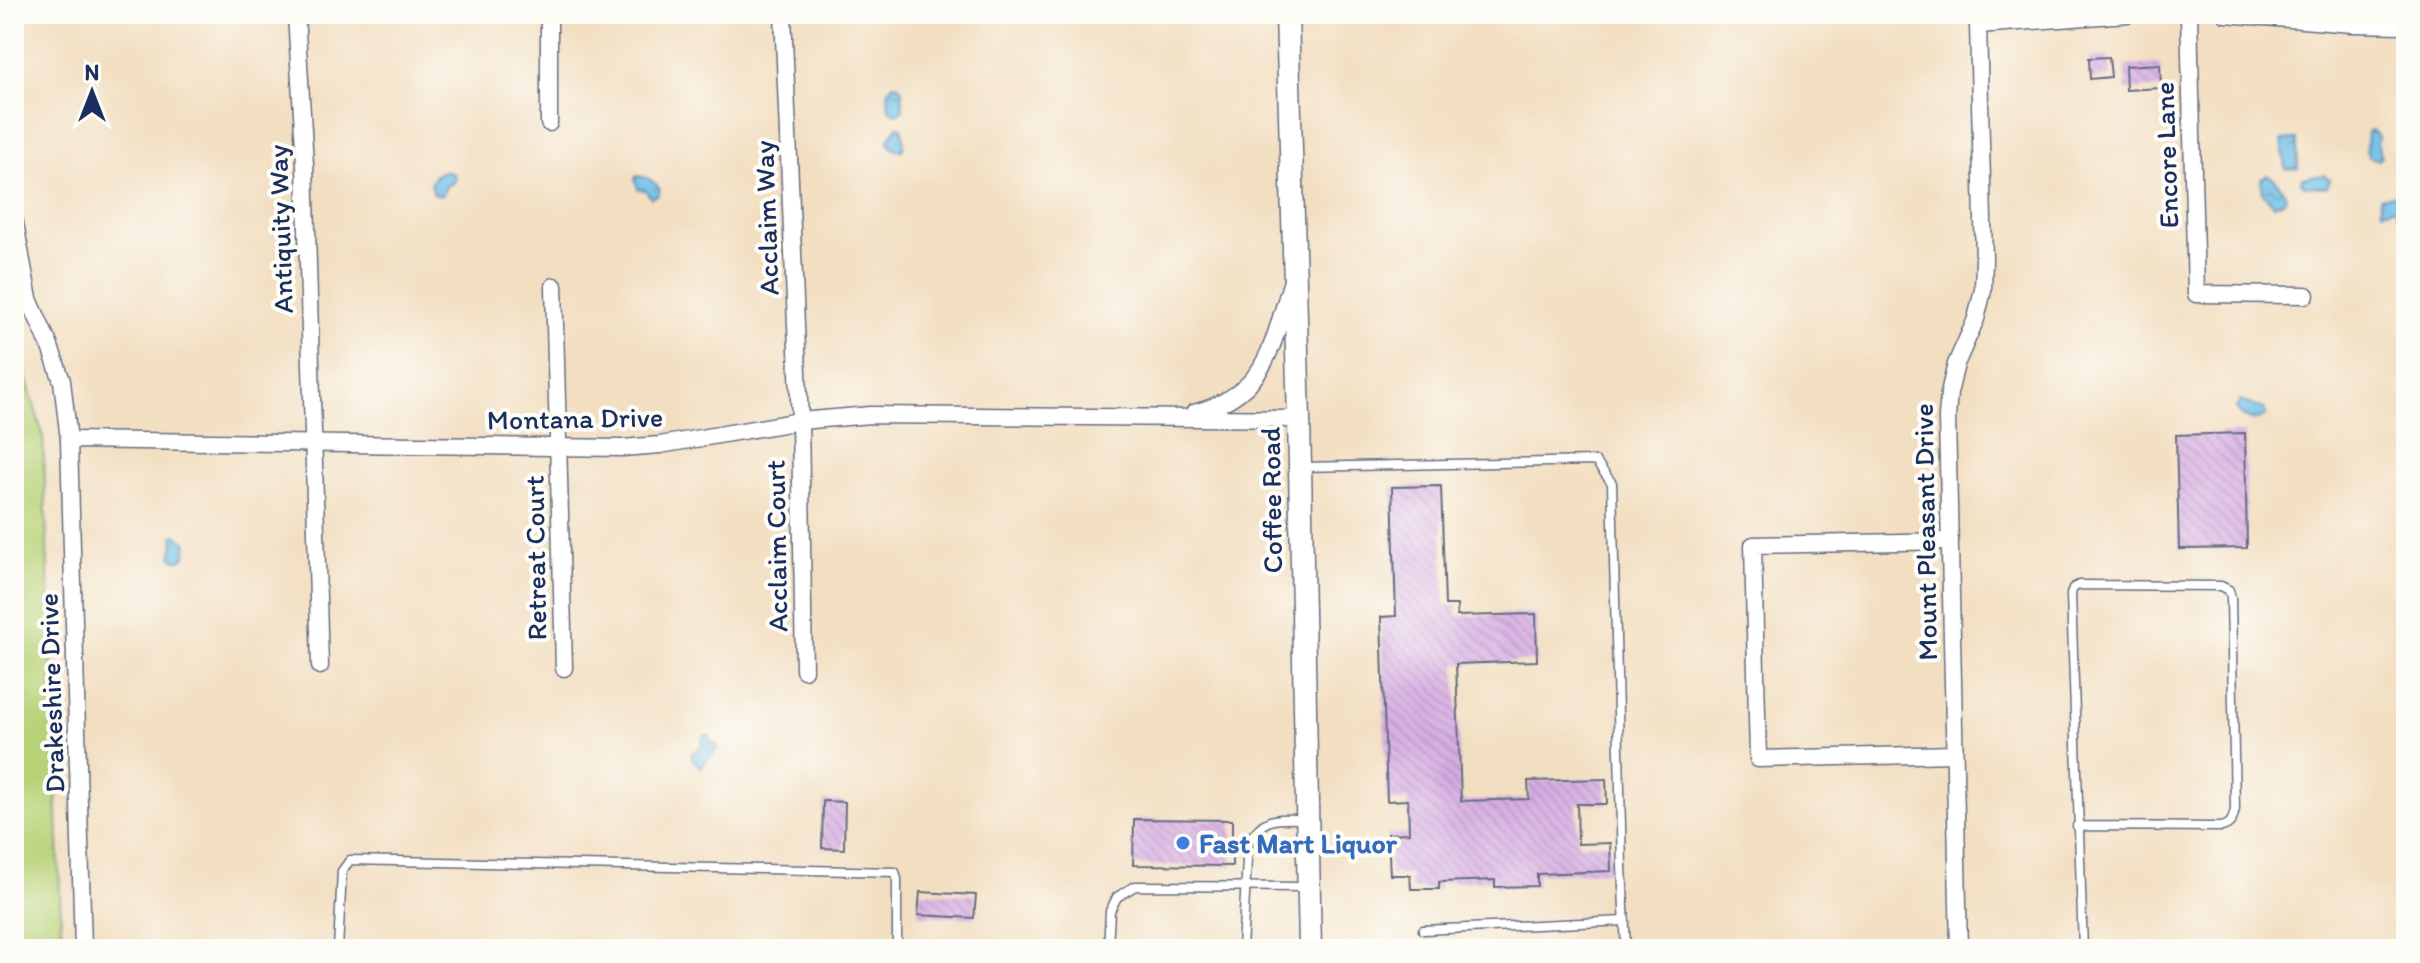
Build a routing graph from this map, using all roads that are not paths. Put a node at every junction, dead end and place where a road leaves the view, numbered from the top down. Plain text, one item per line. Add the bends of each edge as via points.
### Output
1 (296, 14) edge
2 (549, 14) edge
3 (783, 14) edge
4 (1287, 14) edge
5 (2127, 14) edge
6 (2189, 14) edge
7 (2226, 14) edge
8 (2406, 25) edge
9 (549, 123) dead end
10 (14, 218) edge
11 (1295, 271) junction
12 (554, 286) dead end
13 (2306, 295) dead end
14 (21, 301) edge
15 (1175, 418) junction
16 (1299, 419) junction
17 (800, 421) junction
18 (69, 440) junction
19 (312, 442) junction
20 (559, 447) junction
21 (1300, 467) junction
22 (1950, 541) junction
23 (320, 666) dead end
24 (564, 668) dead end
25 (804, 670) dead end
26 (1954, 754) junction
27 (1308, 819) junction
28 (2077, 826) junction
29 (1245, 887) junction
30 (1309, 887) junction
31 (1625, 921) junction
32 (1423, 930) dead end
33 (83, 949) edge
34 (338, 949) edge
35 (897, 949) edge
36 (1108, 949) edge
37 (1242, 949) edge
38 (1310, 949) edge
39 (1626, 949) edge
40 (1959, 949) edge
41 (2083, 949) edge

1 - 19 street, Antiquity Way
2 - 9 street
3 - 17 street, Acclaim Way
4 - 11 main road, Coffee Road
5 - 22 street, Mount Pleasant Drive via 1978,25 1983,290 1949,393
6 - 13 street, Encore Lane via 2196,294
7 - 8 street
10 - 14 street, Drakeshire Drive
11 - 15 street, Montana Drive via 1272,342 1249,385 1213,408
11 - 16 main road, Coffee Road
12 - 20 street, Retreat Court
14 - 18 street, Drakeshire Drive via 49,344 62,381
15 - 16 street, Montana Drive
15 - 17 street, Montana Drive via 929,414
16 - 21 main road, Coffee Road
17 - 20 street, Montana Drive via 660,445
17 - 25 street, Acclaim Court
18 - 19 street, Montana Drive
18 - 33 street, Drakeshire Drive
19 - 20 street, Montana Drive
19 - 23 street, Antiquity Way
20 - 24 street, Retreat Court
21 - 27 main road, Coffee Road
21 - 31 lane via 1595,461 1612,483
22 - 26 street, Mount Pleasant Drive
22 - 26 street via 1753,545 1758,759
26 - 40 street, Mount Pleasant Drive
27 - 29 lane via 1269,819 1257,827 1248,842
27 - 30 main road, Coffee Road
28 - 28 lane via 2073,588 2229,590 2232,821 2222,827
28 - 41 lane
29 - 30 lane
29 - 36 lane via 1135,886 1117,897 1110,911
29 - 37 lane
30 - 38 main road, Coffee Road
31 - 32 lane
31 - 39 lane
34 - 35 lane via 342,871 350,860 895,872

